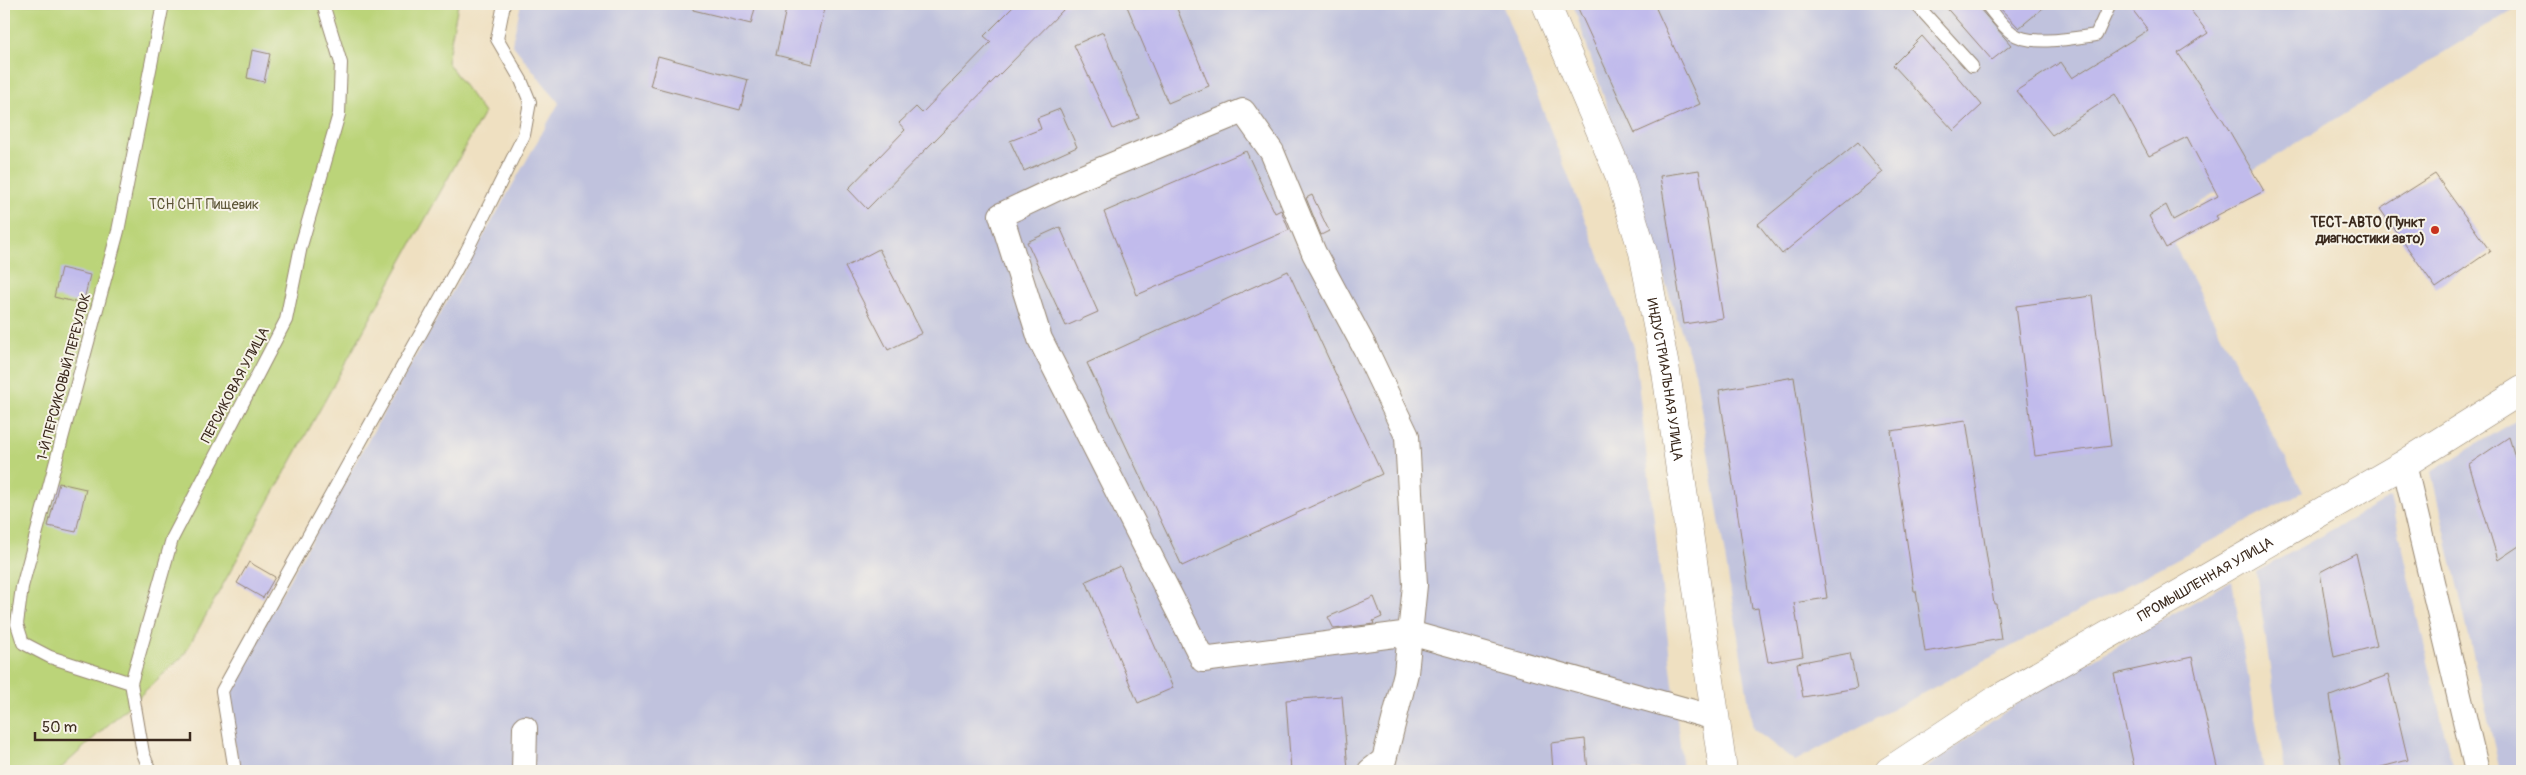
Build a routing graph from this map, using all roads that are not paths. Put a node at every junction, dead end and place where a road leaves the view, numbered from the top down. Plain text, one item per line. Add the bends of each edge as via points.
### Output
1 (163, 4) edge
2 (323, 4) edge
3 (504, 4) edge
4 (1546, 4) edge
5 (1916, 4) edge
6 (1986, 4) edge
7 (2110, 4) edge
8 (1972, 66) dead end
9 (2522, 390) edge
10 (2404, 464) junction
11 (1410, 634) junction
12 (131, 683) junction
13 (1715, 718) junction
14 (525, 728) dead end
15 (150, 771) edge
16 (235, 771) edge
17 (524, 771) edge
18 (1370, 771) edge
19 (1723, 771) edge
20 (1889, 771) edge
21 (2477, 771) edge

1 - 12 lane, 1-Й ПЕРСИКОВЫЙ ПЕРЕУЛОК via 118,231 22,587 17,624 23,643 50,657
2 - 12 lane, ПЕРСИКОВАЯ УЛИЦА via 341,63 339,114 301,246 286,320 172,539
3 - 16 lane via 497,39 530,102 524,135 466,252 222,691
4 - 13 main road, ИНДУСТРИАЛЬНАЯ УЛИЦА via 1618,172 1643,252 1666,372
5 - 8 lane
6 - 7 lane via 2012,34 2059,41 2096,35
9 - 10 main road, ПРОМЫШЛЕННАЯ УЛИЦА
10 - 20 main road, ПРОМЫШЛЕННАЯ УЛИЦА via 1999,698
10 - 21 street
11 - 11 street via 1415,585 1407,436 1314,253 1272,152 1243,111 1075,180 1001,215 1040,339 1203,660
11 - 13 street
11 - 18 street via 1406,673 1384,760
12 - 15 lane, ПЕРСИКОВАЯ УЛИЦА
13 - 19 main road, ИНДУСТРИАЛЬНАЯ УЛИЦА
14 - 17 street

